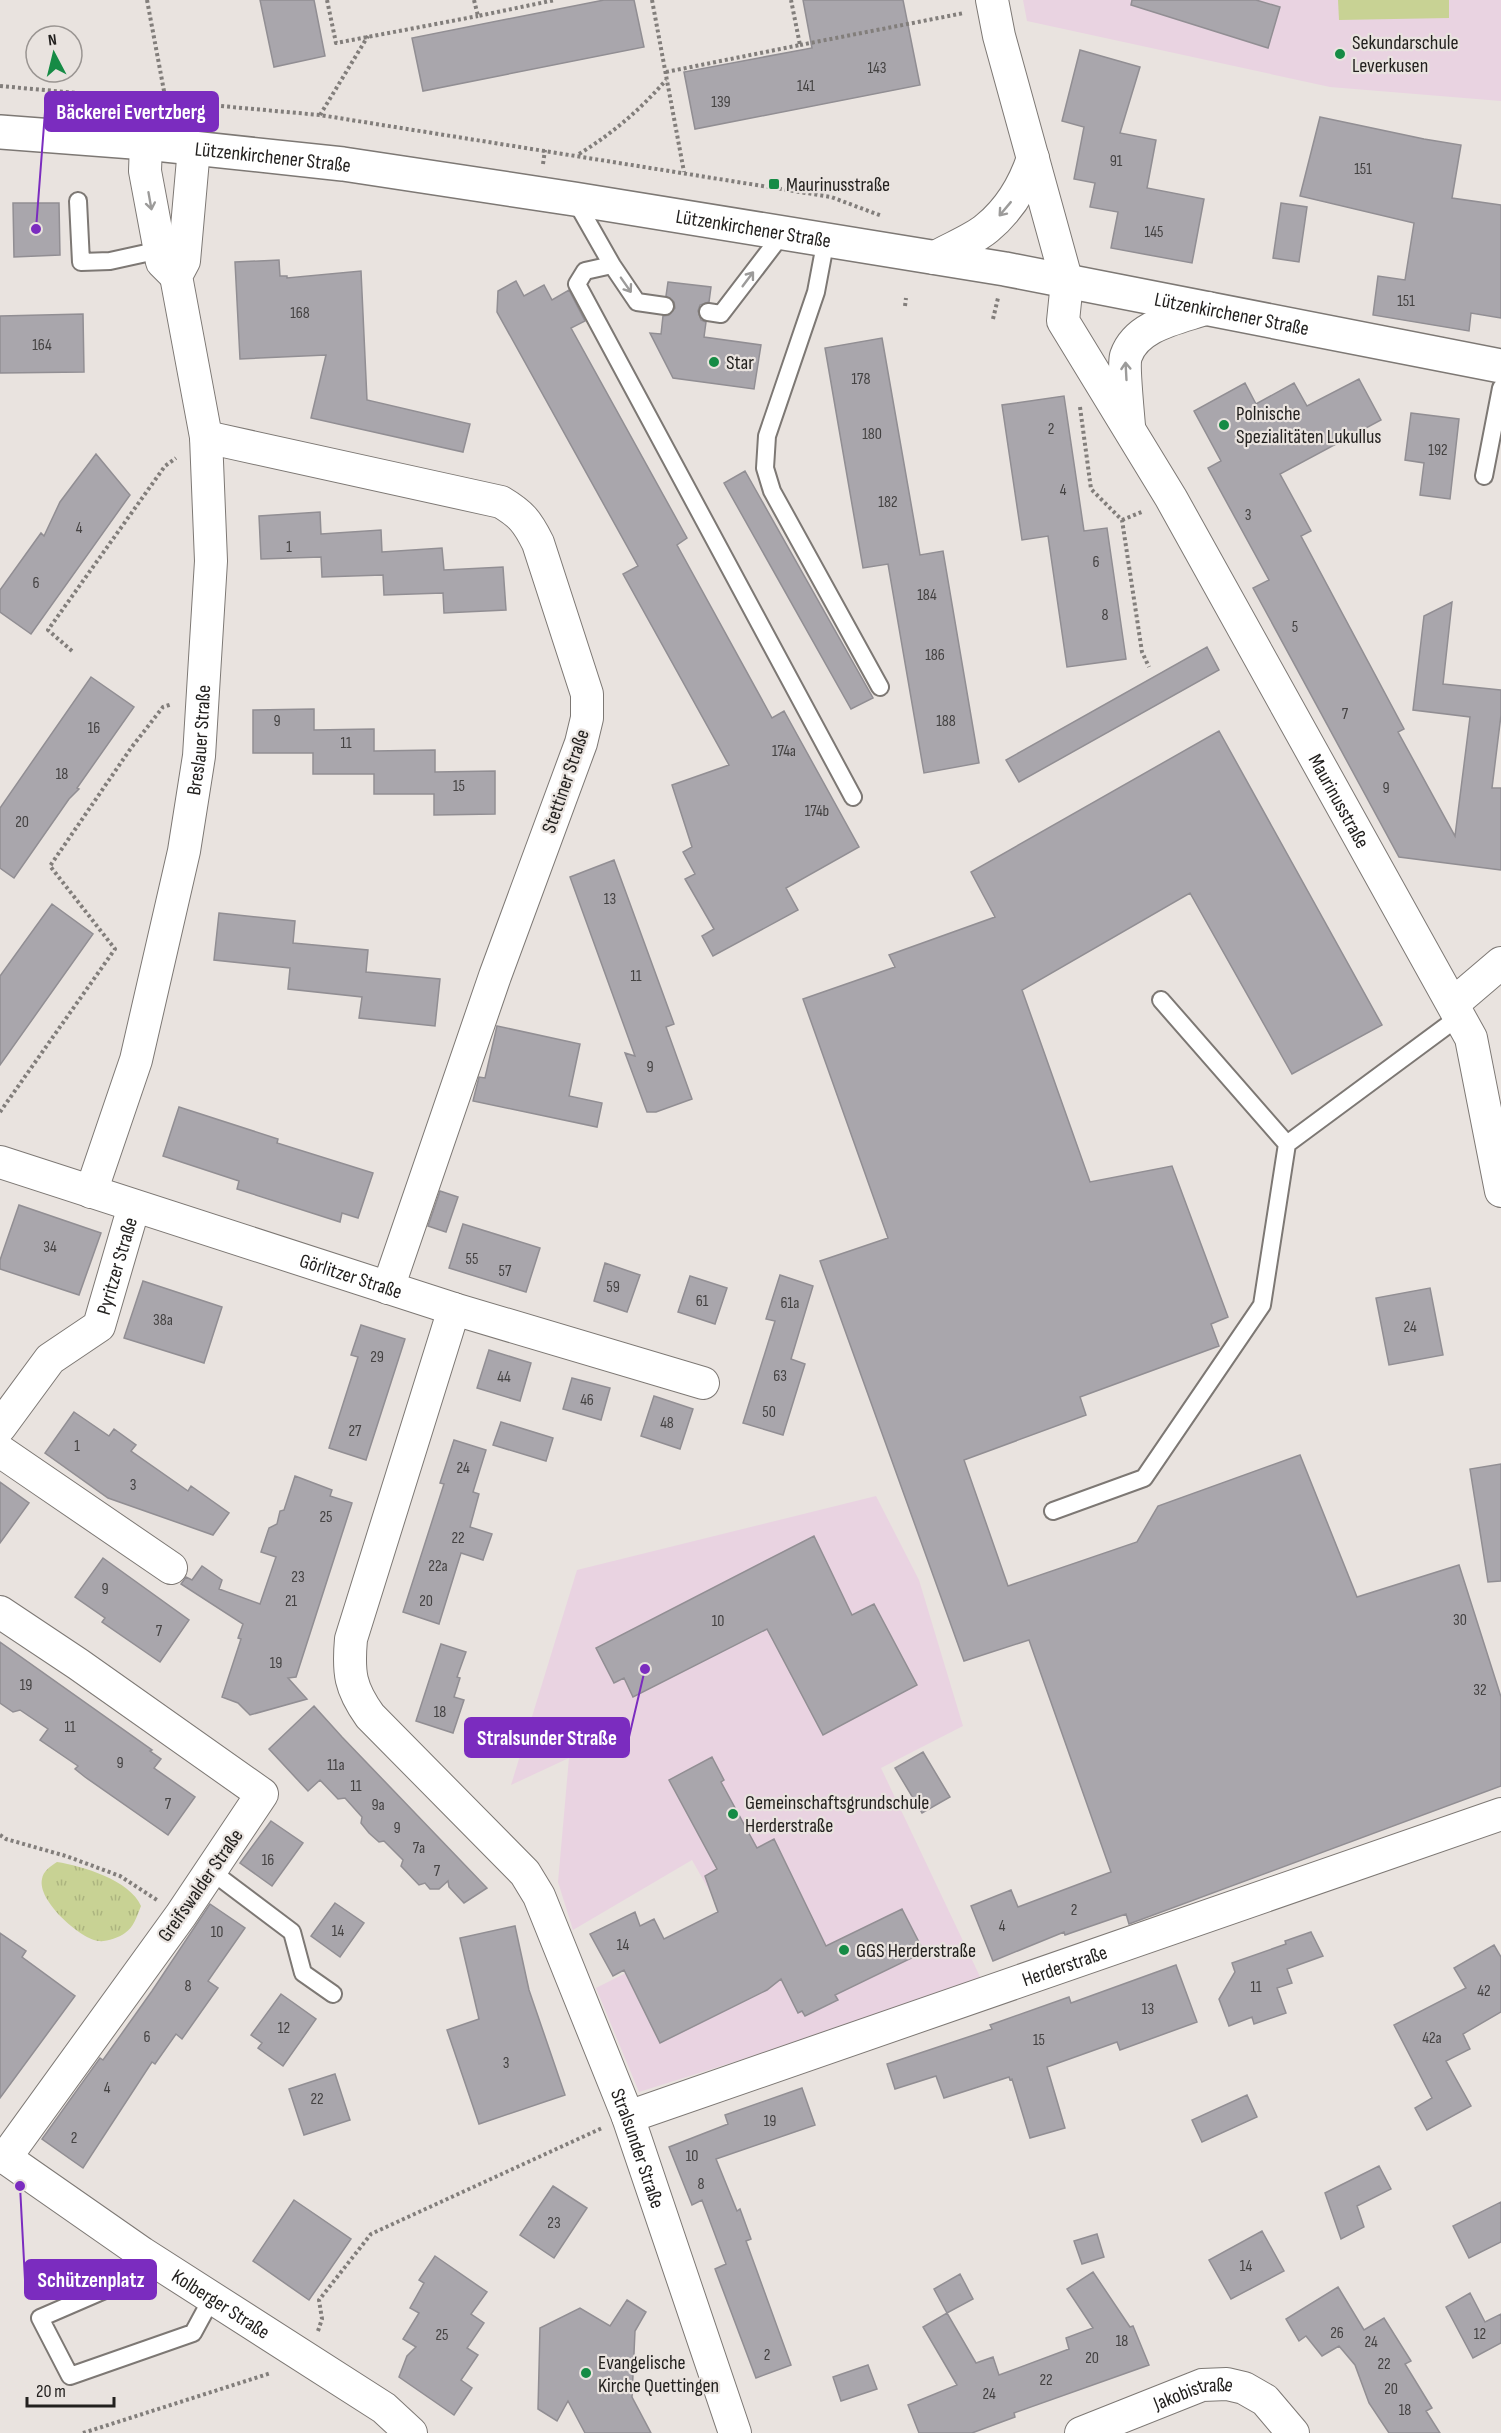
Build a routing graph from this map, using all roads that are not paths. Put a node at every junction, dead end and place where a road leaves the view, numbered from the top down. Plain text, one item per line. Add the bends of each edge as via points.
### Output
1 (993, 4) edge
2 (0, 132) edge
3 (146, 143) junction
4 (194, 148) junction
5 (1033, 158) junction
6 (574, 199) junction
7 (78, 201) dead end
8 (783, 232) junction
9 (826, 239) junction
10 (160, 250) junction
11 (934, 258) junction
12 (612, 265) junction
13 (176, 276) junction
14 (1067, 282) junction
15 (665, 306) dead end
16 (1208, 308) junction
17 (708, 312) dead end
18 (1501, 366) edge
19 (1501, 388) edge
20 (1129, 430) junction
21 (206, 437) junction
22 (1484, 476) dead end
23 (880, 687) dead end
24 (853, 797) dead end
25 (1501, 963) edge
26 (1161, 1000) dead end
27 (1457, 1010) junction
28 (1287, 1144) junction
29 (0, 1162) edge
30 (1501, 1191) edge
31 (91, 1192) junction
32 (134, 1206) junction
33 (388, 1288) junction
34 (454, 1309) junction
35 (703, 1383) dead end
36 (0, 1427) edge
37 (0, 1451) edge
38 (1053, 1511) dead end
39 (171, 1568) dead end
40 (0, 1612) edge
41 (1501, 1814) edge
42 (211, 1871) junction
43 (333, 1994) dead end
44 (628, 2117) junction
45 (3, 2156) edge
46 (142, 2253) junction
47 (212, 2298) junction
48 (411, 2433) edge
49 (735, 2433) edge
50 (1081, 2433) edge
51 (1293, 2433) edge

1 - 5 street
2 - 3 main road, Lützenkirchener Straße
3 - 4 main road, Lützenkirchener Straße
3 -> 10 street, Breslauer Straße via 145,171
4 - 6 main road, Lützenkirchener Straße via 343,164
4 - 13 street, Breslauer Straße via 184,261
5 -> 11 street via 1008,207 986,229
5 - 14 street
6 - 8 main road, Lützenkirchener Straße
6 - 12 lane
7 - 10 lane via 81,262 110,261
8 - 9 main road, Lützenkirchener Straße
17 -> 8 lane via 721,314
9 - 11 main road, Lützenkirchener Straße
9 - 23 lane via 816,292 766,436 765,468 772,491
10 - 13 street, Breslauer Straße via 162,262
11 - 14 main road, Lützenkirchener Straße
12 -> 15 lane via 638,302
12 - 24 lane via 585,272 578,284
13 - 21 street, Breslauer Straße
14 - 16 main road, Lützenkirchener Straße
14 - 20 street, Maurinusstraße via 1063,321
16 - 18 main road, Lützenkirchener Straße
20 -> 16 street, Maurinusstraße via 1126,357 1138,338 1155,326
19 - 22 lane
20 - 27 street, Maurinusstraße via 1171,498
21 - 31 street, Breslauer Straße via 211,561 199,756 181,863 136,1060
21 - 33 street, Stettiner Straße via 501,502 516,511 528,522 538,543 587,694 581,743 495,976
25 - 27 street
26 - 28 lane
27 - 28 lane
27 - 30 street, Maurinusstraße via 1471,1038
28 - 38 lane via 1262,1305 1144,1478
29 - 31 street, Görlitzer Straße
31 - 32 street, Görlitzer Straße
32 - 33 street, Görlitzer Straße
32 - 36 street, Pyritzer Straße via 99,1326 50,1359
33 - 34 street, Görlitzer Straße
34 - 35 street, Görlitzer Straße
34 - 44 street, Stralsunder Straße via 351,1639 351,1678 356,1696 370,1716 525,1873 539,1896
37 - 39 street
40 - 42 street, Greifswalder Straße via 262,1794
41 - 44 street, Herderstraße
42 - 43 lane via 292,1932 303,1973
42 - 45 street, Greifswalder Straße
44 - 49 street, Stralsunder Straße
45 - 46 street, Kolberger Straße
46 - 47 street, Kolberger Straße
46 - 47 lane via 121,2283 40,2319 70,2376 193,2333
47 - 48 street, Kolberger Straße via 384,2408
50 - 51 street, Jakobistraße via 1202,2385 1227,2384 1265,2400

